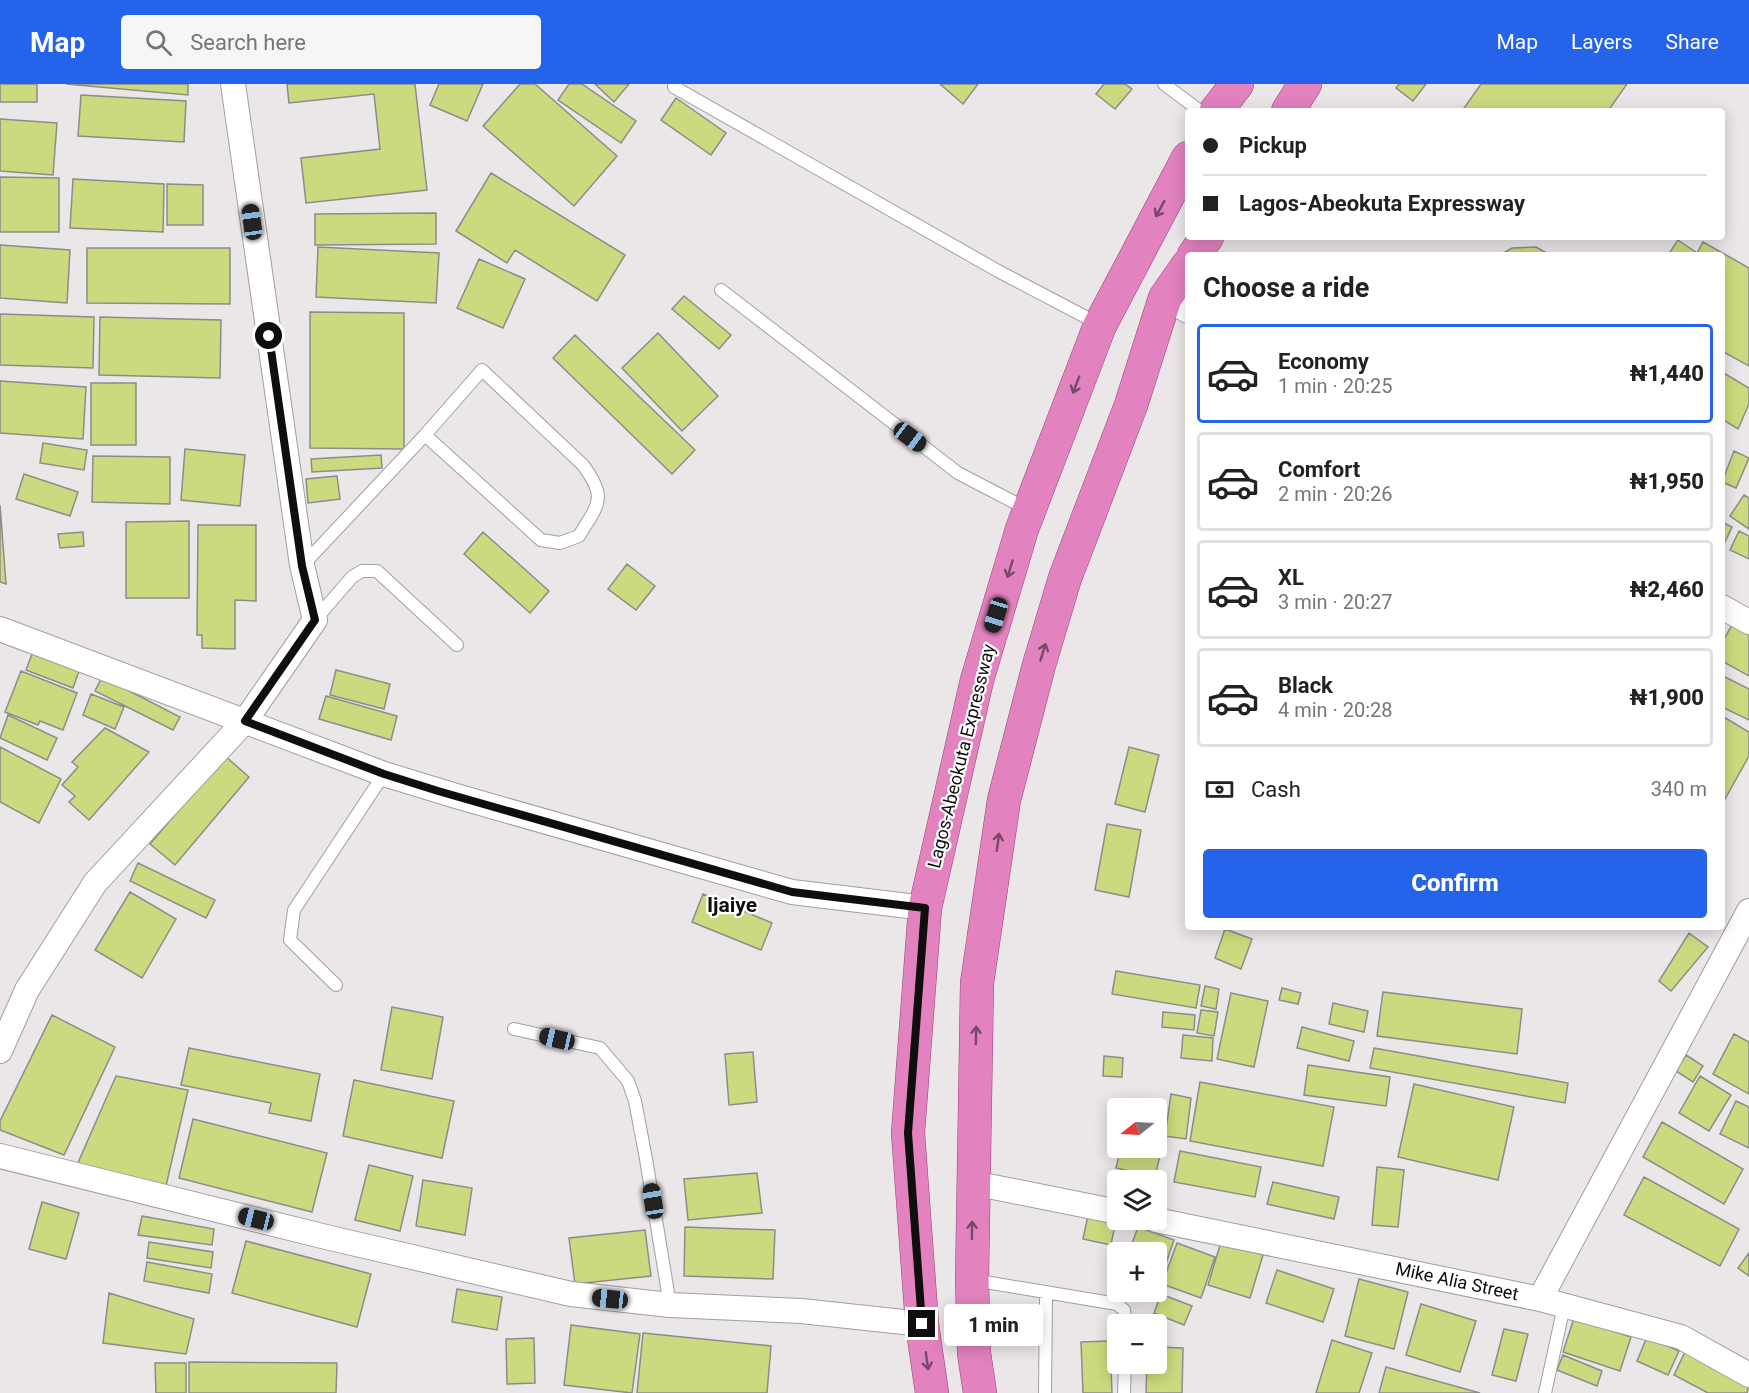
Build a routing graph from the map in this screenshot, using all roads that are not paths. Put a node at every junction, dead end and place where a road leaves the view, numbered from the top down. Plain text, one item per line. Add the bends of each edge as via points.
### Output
1 (233, 84) edge
2 (1164, 84) edge
3 (1237, 84) edge
4 (1305, 84) edge
5 (674, 87) dead end
6 (1196, 108) edge
7 (1218, 108) edge
8 (1290, 108) edge
9 (1185, 164) edge
10 (1185, 276) edge
11 (721, 290) dead end
12 (1177, 304) edge
13 (1100, 325) junction
14 (425, 435) junction
15 (1030, 510) junction
16 (302, 566) junction
17 (1725, 609) edge
18 (315, 620) junction
19 (1749, 622) edge
20 (0, 629) edge
21 (457, 645) dead end
22 (245, 721) junction
23 (384, 774) junction
24 (925, 908) junction
25 (1749, 911) edge
26 (336, 985) dead end
27 (514, 1029) dead end
28 (0, 1051) edge
29 (0, 1156) edge
30 (973, 1183) junction
31 (1107, 1210) edge
32 (1167, 1222) edge
33 (972, 1280) junction
34 (1046, 1293) junction
35 (1540, 1299) junction
36 (670, 1305) junction
37 (1564, 1305) junction
38 (1125, 1314) edge
39 (922, 1324) junction
40 (1125, 1374) edge
41 (1749, 1375) edge
42 (932, 1393) edge
43 (980, 1393) edge
44 (1045, 1393) edge
45 (1124, 1393) edge
46 (1545, 1393) edge

1 - 16 street
2 - 6 lane
3 - 7 highway
4 - 8 highway
5 - 13 lane
9 -> 13 highway, Lagos-Abeokuta Expressway
10 - 12 highway
11 - 15 lane via 958,473
30 -> 12 highway via 977,983 1004,800 1065,578 1131,405
13 -> 15 highway, Lagos-Abeokuta Expressway
14 - 14 lane via 482,370 583,465 596,482 599,502 579,536 560,543 541,540
14 - 16 lane
15 -> 24 highway, Lagos-Abeokuta Expressway via 977,680
16 - 18 street
17 - 19 street
18 - 21 lane via 352,577 362,571 377,571
18 - 22 street
20 - 22 street
22 - 23 street
22 - 28 street via 95,884 27,990
23 - 24 street via 792,892
23 - 26 lane via 294,910 290,940
24 - 39 highway, Lagos-Abeokuta Expressway via 908,1133
25 - 35 street
27 - 36 lane via 600,1048 628,1081 644,1148
29 - 36 street via 571,1294
30 - 31 street
33 -> 30 highway
32 - 35 street, Mike Alia Street
33 - 34 lane
33 - 43 highway via 974,1353
34 - 38 lane via 1117,1304
34 - 44 lane
35 - 37 street, Mike Alia Street
36 - 39 street via 801,1311
37 - 41 street, Mike Alia Street via 1682,1337
37 - 46 lane
39 -> 42 highway, Lagos-Abeokuta Expressway
40 - 45 lane

